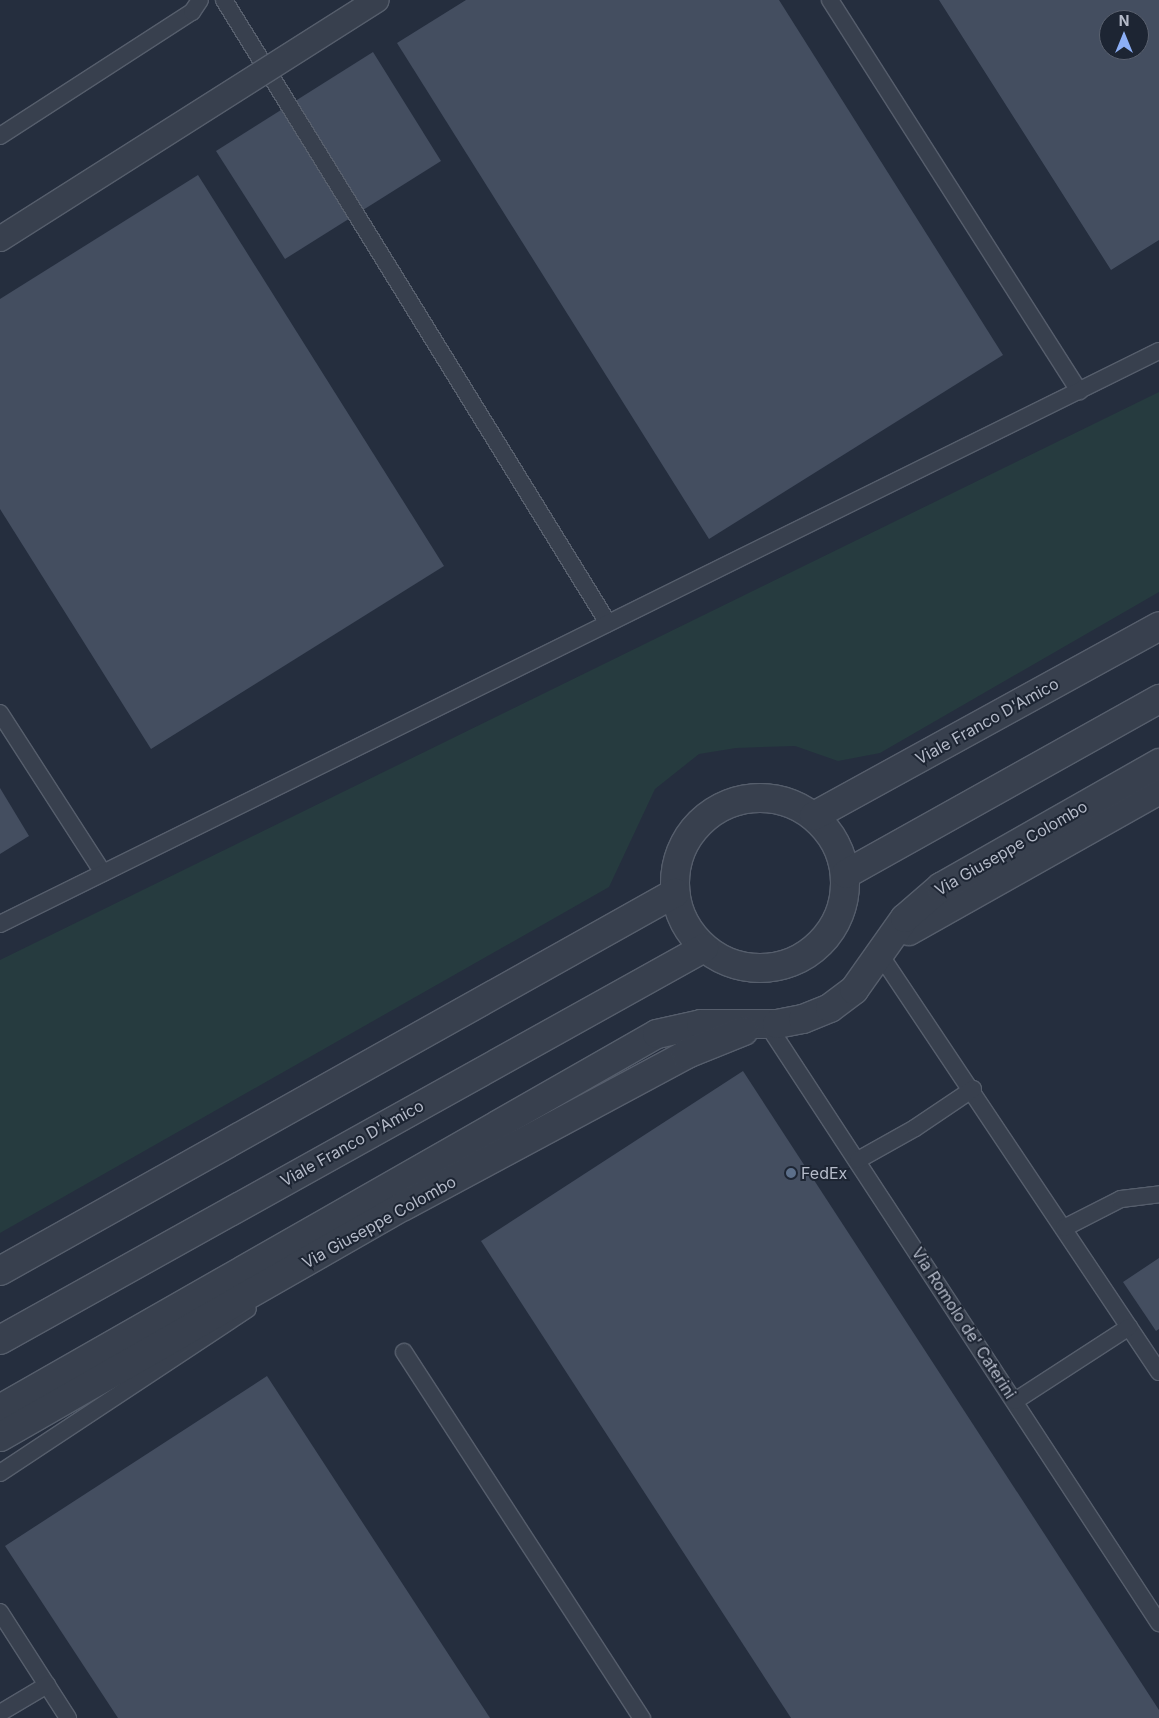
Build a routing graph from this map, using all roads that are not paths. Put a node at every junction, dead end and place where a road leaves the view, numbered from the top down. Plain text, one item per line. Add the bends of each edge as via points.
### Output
1 (200, 0) edge
2 (224, 0) edge
3 (376, 0) edge
4 (830, 0) edge
5 (0, 136) edge
6 (0, 239) edge
7 (1159, 351) edge
8 (1079, 391) junction
9 (608, 623) junction
10 (1159, 626) edge
11 (1159, 699) edge
12 (0, 712) edge
13 (1159, 764) edge
14 (1159, 790) edge
15 (814, 816) junction
16 (103, 872) junction
17 (846, 874) junction
18 (674, 894) junction
19 (0, 924) edge
20 (704, 948) junction
21 (879, 952) junction
22 (767, 1024) junction
23 (972, 1089) junction
24 (858, 1160) junction
25 (1159, 1194) edge
26 (404, 1206) junction
27 (1064, 1228) junction
28 (0, 1272) edge
29 (1129, 1327) junction
30 (0, 1340) edge
31 (404, 1352) dead end
32 (1159, 1372) edge
33 (1015, 1401) junction
34 (0, 1409) edge
35 (0, 1437) edge
36 (0, 1473) edge
37 (0, 1612) edge
38 (1159, 1623) edge
39 (46, 1684) junction
40 (0, 1713) edge
41 (68, 1718) edge
42 (642, 1718) edge

1 - 5 lane via 192,12
2 - 9 lane
3 - 6 street, bridge
4 - 8 lane
7 - 8 lane
8 - 9 lane
9 - 16 lane
10 - 15 street, Viale Franco D'Amico
11 - 17 street
12 - 16 lane
13 - 21 street, Via Giuseppe Colombo via 941,887 905,918
14 - 21 street, Via Giuseppe Colombo via 954,904
15 - 17 street via 830,832 841,852
15 - 18 street via 789,802 760,797 732,802 706,816 687,838 676,864
16 - 19 lane
17 - 20 street via 844,903 832,930 812,952 787,965 758,969 729,963
18 - 20 street via 686,926
18 - 28 street
20 - 30 street, Viale Franco D'Amico
21 - 22 street, Via Giuseppe Colombo via 854,990 830,1008 803,1019
21 - 23 lane
22 - 24 lane, Via Romolo de' Caterini
22 - 26 street, Via Giuseppe Colombo via 726,1036 687,1054
22 - 34 street, Via Giuseppe Colombo via 702,1024 657,1034
23 - 24 lane via 915,1128
23 - 27 lane
24 - 33 lane, Via Romolo de' Caterini
25 - 27 lane via 1122,1199
26 - 35 street, Via Giuseppe Colombo
26 - 36 lane
27 - 29 lane
29 - 32 lane
29 - 33 lane
31 - 42 lane
33 - 38 lane, Via Romolo de' Caterini
37 - 39 lane
39 - 40 lane
39 - 41 lane

